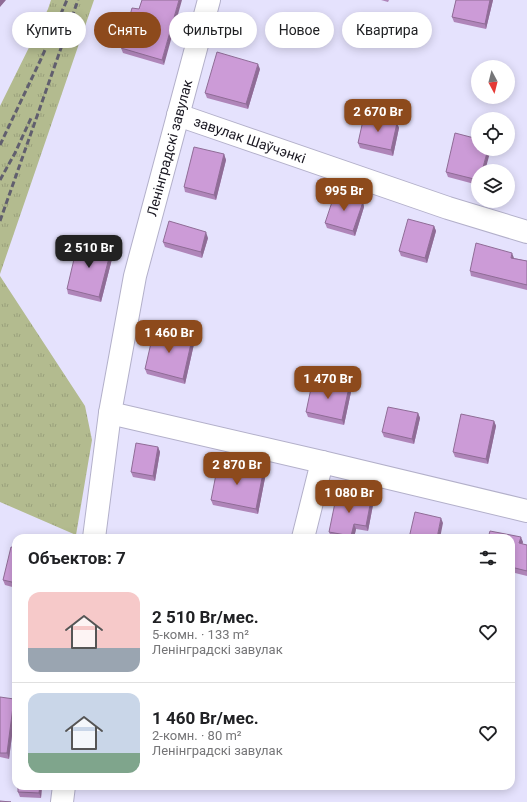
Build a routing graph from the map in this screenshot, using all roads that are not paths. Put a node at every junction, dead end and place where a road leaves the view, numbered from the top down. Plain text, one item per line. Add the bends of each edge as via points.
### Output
1 (209, 0) edge
2 (178, 115) junction
3 (527, 232) edge
4 (110, 413) junction
5 (322, 462) junction
6 (527, 511) edge
7 (95, 534) edge
8 (304, 534) edge
9 (64, 790) edge
10 (62, 802) edge

1 - 2 street, Ленінградскі завулак
2 - 3 street, завулак Шаўчэнкі via 448,208
2 - 4 street, Ленінградскі завулак via 135,276
4 - 5 street
4 - 7 street, Ленінградскі завулак
5 - 6 street
5 - 8 street
9 - 10 street

